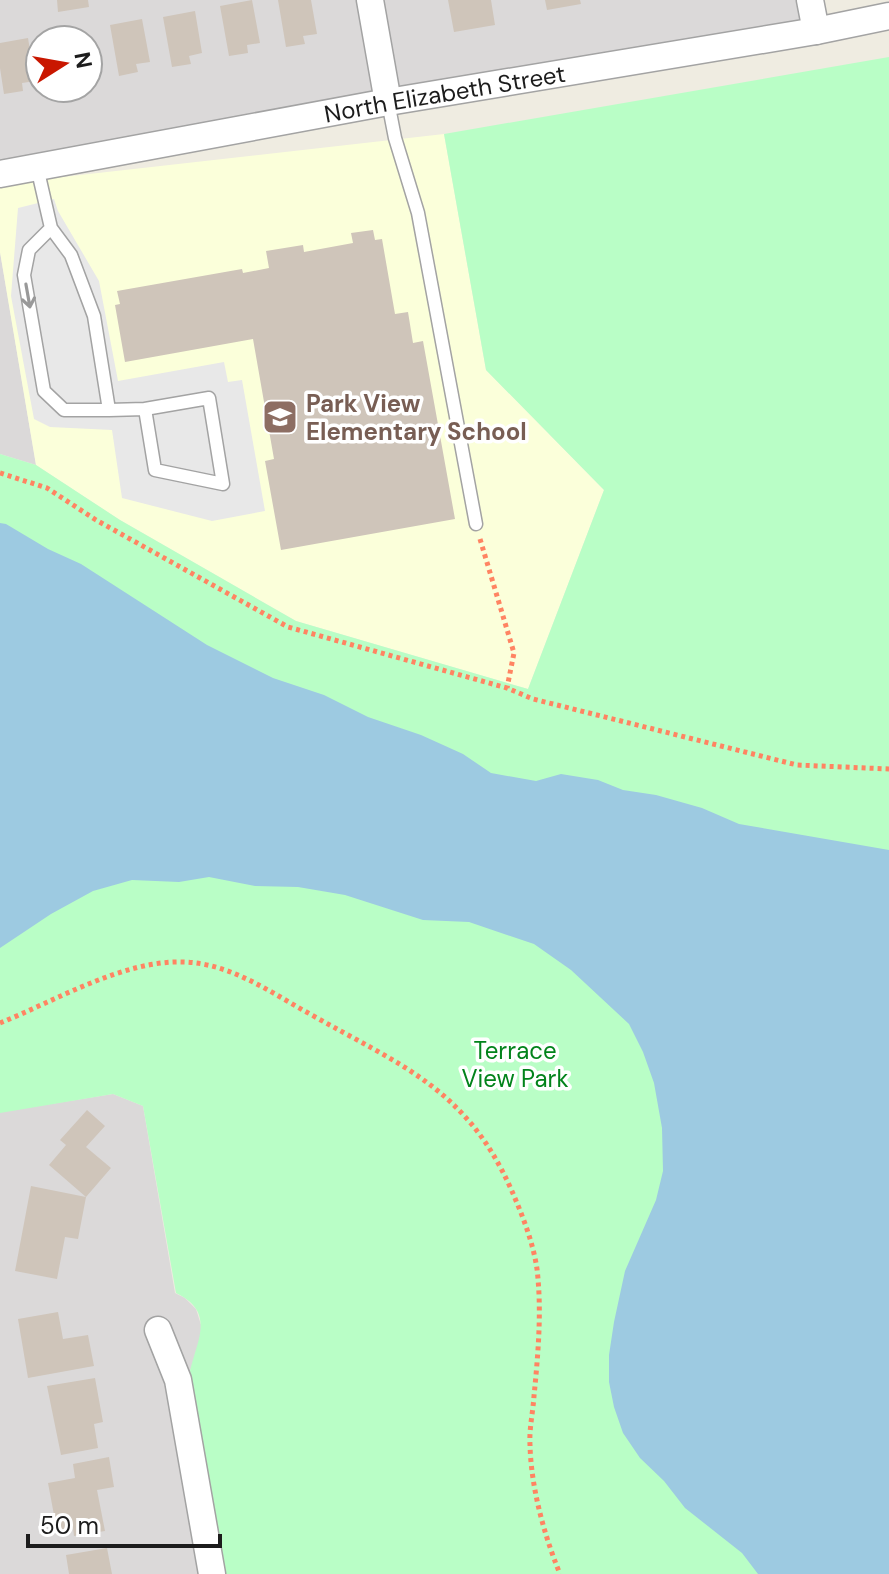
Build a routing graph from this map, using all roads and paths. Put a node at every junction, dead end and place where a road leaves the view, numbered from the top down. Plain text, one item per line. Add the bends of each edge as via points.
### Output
1 (370, 0) edge
2 (810, 0) edge
3 (889, 16) edge
4 (816, 31) junction
5 (388, 102) junction
6 (37, 167) junction
7 (0, 174) edge
8 (51, 228) junction
9 (145, 409) junction
10 (109, 410) junction
11 (0, 473) edge
12 (476, 524) joint
13 (507, 688) junction
14 (889, 769) edge
15 (0, 1023) edge
16 (158, 1330) dead end
17 (212, 1574) edge
18 (560, 1574) edge

1 - 5 street
2 - 4 street
3 - 4 street, North Elizabeth Street
4 - 5 street, North Elizabeth Street
5 - 6 street, North Elizabeth Street
5 - 12 lane via 418,213
6 - 7 street, North Elizabeth Street
6 - 8 lane
8 - 10 lane via 83,281
8 -> 10 lane via 29,250 24,275 44,391 64,410
9 - 9 lane via 155,470 223,484 209,398
9 - 10 lane
11 - 13 path via 47,488 288,627
12 - 13 path via 514,653
13 - 14 path via 797,765
15 - 18 path via 125,972 180,962 206,964 268,991 447,1096 484,1138 501,1168 536,1268 539,1313 530,1444 541,1514
16 - 17 street via 178,1380

